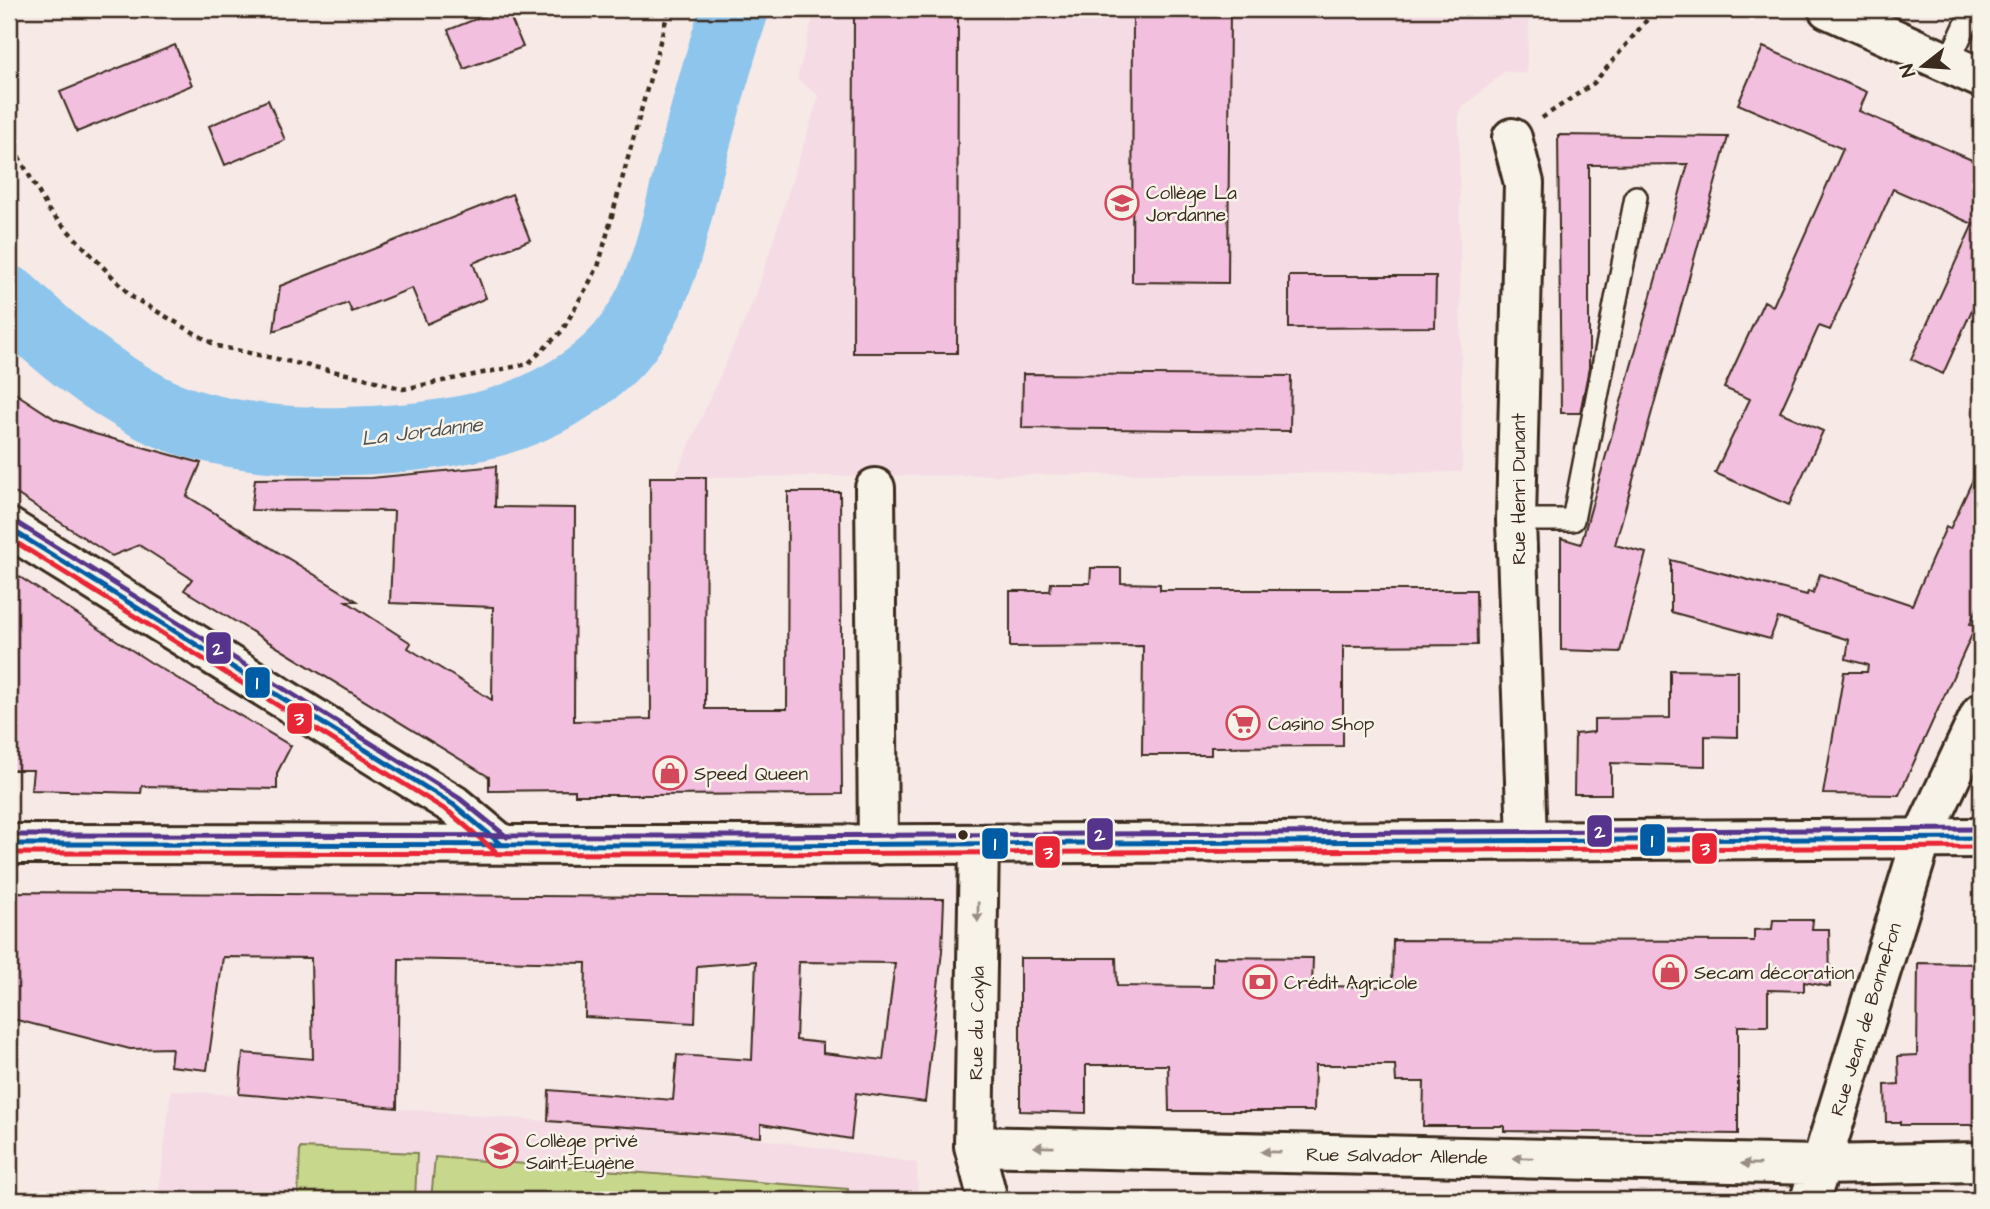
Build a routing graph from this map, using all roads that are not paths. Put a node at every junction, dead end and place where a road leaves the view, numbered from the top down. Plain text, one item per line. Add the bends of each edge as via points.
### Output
1 (1828, 9) edge
2 (1973, 9) edge
3 (1965, 71) edge
4 (1512, 138) road end
5 (1636, 197) dead end
6 (876, 488) dead end
7 (1516, 520) junction
8 (9, 528) edge
9 (1981, 713) edge
10 (1922, 838) junction
11 (1981, 838) edge
12 (1527, 840) junction
13 (9, 844) edge
14 (501, 844) junction
15 (979, 844) junction
16 (878, 845) junction
17 (974, 1146) junction
18 (1981, 1161) edge
19 (1814, 1183) edge
20 (988, 1200) edge

1 - 3 street
2 - 3 lane
4 - 7 street, Rue Henri Dunant via 1524,183
5 - 7 lane via 1573,520
6 - 16 street
7 - 12 street, Rue Henri Dunant
8 - 14 street via 454,805
9 - 10 street, Rue Jean de Bonnefon
10 - 11 street
10 - 12 street
10 - 19 street, Rue Jean de Bonnefon
12 - 15 street
13 - 14 street
14 - 16 street
15 - 16 street
15 -> 17 street, Rue du Cayla
19 -> 17 street, Rue Salvador Allende
17 - 20 street, Rue du Cayla
18 - 19 street, Rue Salvador Allende

